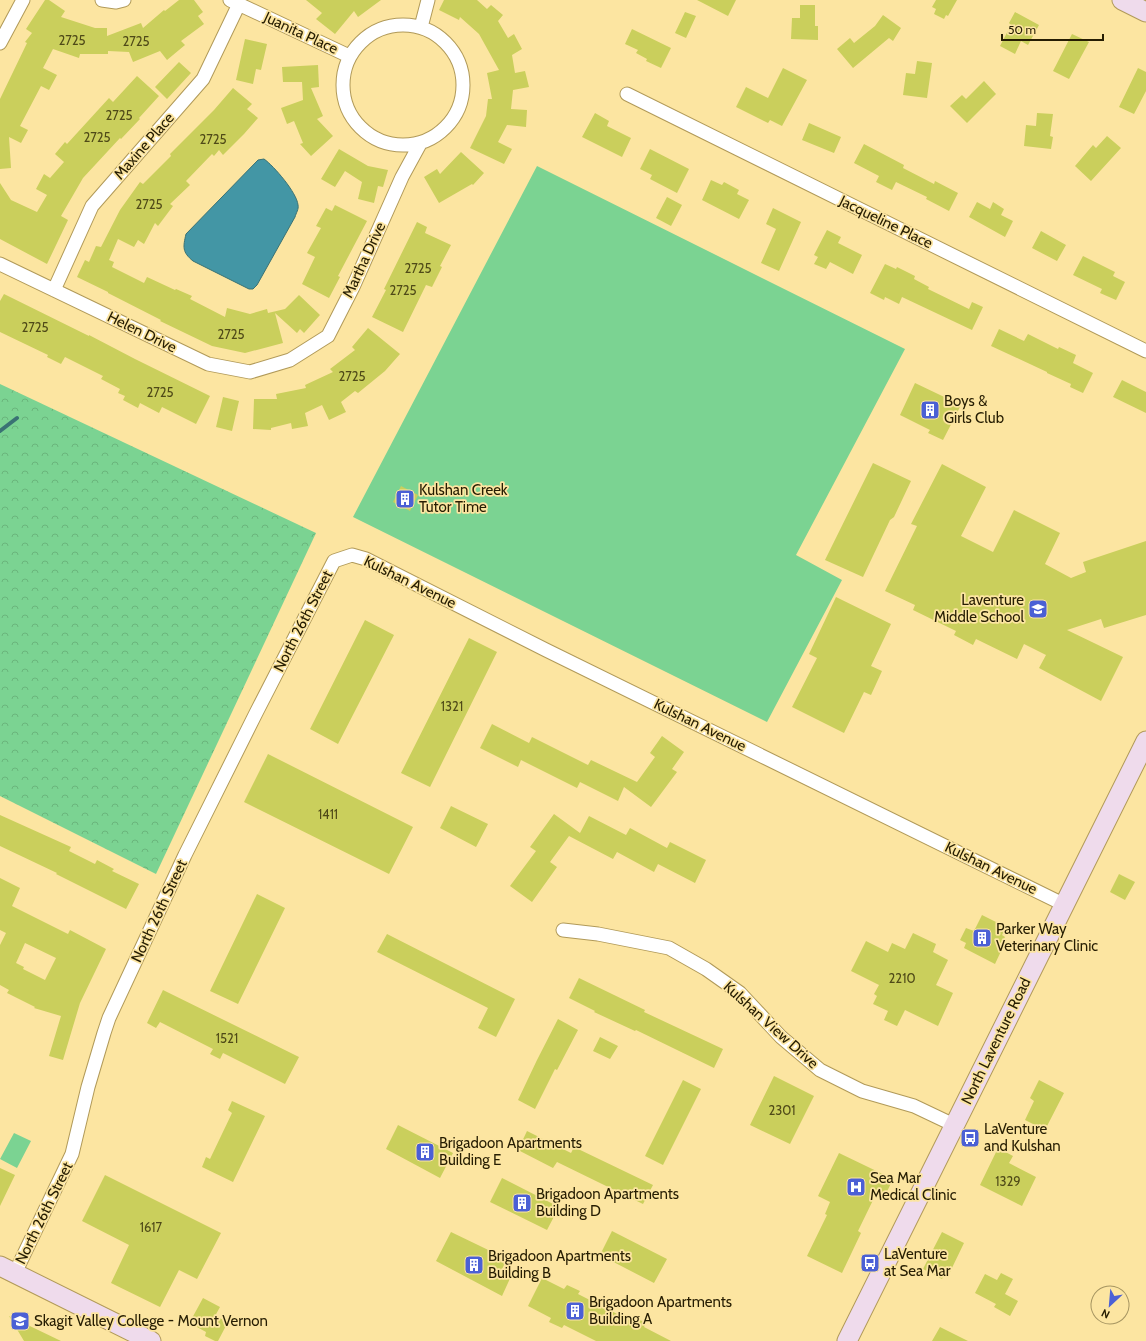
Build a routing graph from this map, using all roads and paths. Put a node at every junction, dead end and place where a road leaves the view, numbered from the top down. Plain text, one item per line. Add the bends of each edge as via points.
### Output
1 (23, 0) edge
2 (102, 0) edge
3 (124, 0) edge
4 (428, 0) edge
5 (1122, 0) edge
6 (235, 2) edge
7 (1146, 12) edge
8 (421, 27) junction
9 (0, 43) edge
10 (349, 56) junction
11 (627, 94) dead end
12 (420, 144) junction
13 (0, 264) edge
14 (54, 290) junction
15 (1146, 351) edge
16 (290, 360) joint
17 (334, 561) joint
18 (1145, 746) edge
19 (1065, 905) junction
20 (563, 930) dead end
21 (954, 1126) junction
22 (8, 1270) edge
23 (151, 1341) edge
24 (847, 1341) edge

1 - 9 street
2 - 3 street
4 - 8 street
5 - 7 street
6 - 10 street, Juanita Place
6 - 14 street, Maxine Place via 203,80 92,206
8 - 10 street via 394,25 368,35
8 - 12 street via 444,40 456,55 465,86 459,112 443,132
10 - 12 street via 342,79 345,102 356,123 374,138 396,146
11 - 15 street, Jacqueline Place
12 - 16 street, Martha Drive via 328,336
13 - 14 street, Helen Drive
14 - 16 street, Helen Drive via 208,364 250,372
17 - 19 street, Kulshan Avenue via 352,555 366,559
17 - 22 street, North 26th Street via 185,855 109,1018 88,1087 72,1154
18 - 19 street, North Laventure Road
19 - 21 street, North Laventure Road
20 - 21 street, Kulshan View Drive via 669,948 706,969 740,993 781,1037 820,1070 862,1091 914,1106
21 - 24 street, North Laventure Road
22 - 23 street

